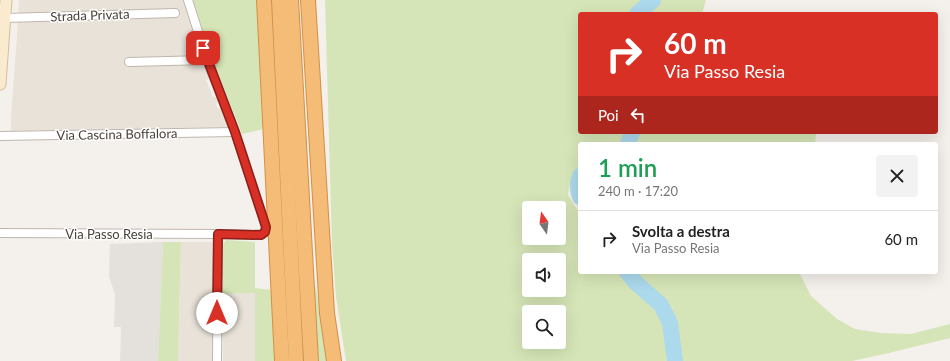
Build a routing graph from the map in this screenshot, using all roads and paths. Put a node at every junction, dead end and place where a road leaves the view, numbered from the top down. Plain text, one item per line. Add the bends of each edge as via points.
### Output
1 (6, 0) edge
2 (188, 0) edge
3 (264, 0) edge
4 (279, 0) edge
5 (291, 0) edge
6 (308, 0) edge
7 (175, 13) dead end
8 (5, 18) junction
9 (207, 60) junction
10 (129, 62) dead end
11 (0, 84) edge
12 (235, 132) junction
13 (0, 136) edge
14 (0, 233) edge
15 (218, 234) junction
16 (217, 361) edge
17 (282, 361) edge
18 (296, 361) edge
19 (311, 361) edge
20 (334, 361) edge

1 - 8 main road
2 - 9 street
3 - 17 highway
4 - 18 highway
5 - 19 highway
6 - 20 highway via 327,313
7 - 8 street, Strada Privata
8 - 11 main road
9 - 10 street
9 - 12 street
12 - 13 street, Via Cascina Boffalora
12 - 15 street, Via Passo Resia via 266,227 261,235
14 - 15 street, Via Passo Resia
15 - 16 street

